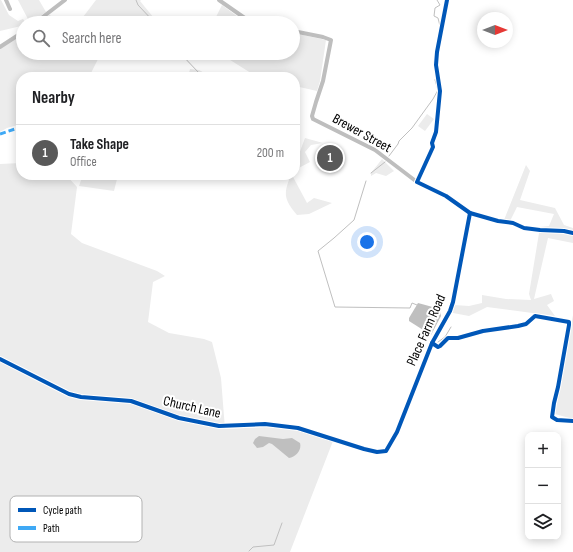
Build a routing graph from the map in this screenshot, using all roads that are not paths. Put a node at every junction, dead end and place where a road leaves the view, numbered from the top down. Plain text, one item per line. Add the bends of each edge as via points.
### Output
1 (6, 0) edge
2 (65, 0) edge
3 (220, 0) edge
4 (10, 8) dead end
5 (44, 16) edge
6 (243, 16) edge
7 (300, 32) edge
8 (16, 37) edge
9 (0, 47) edge
10 (470, 213) junction
11 (573, 233) edge
12 (0, 359) edge
13 (386, 451) joint

1 - 4 street
2 - 5 street
3 - 6 street
7 - 10 street, Brewer Street via 328,38 331,41 324,81 313,119 375,150 417,182 446,196
8 - 9 street
10 - 11 street via 524,228
10 - 13 street, Place Farm Road via 450,311 432,343 397,432
12 - 13 street, Church Lane via 69,394 131,401 179,418 219,426 265,424 298,428 364,449

